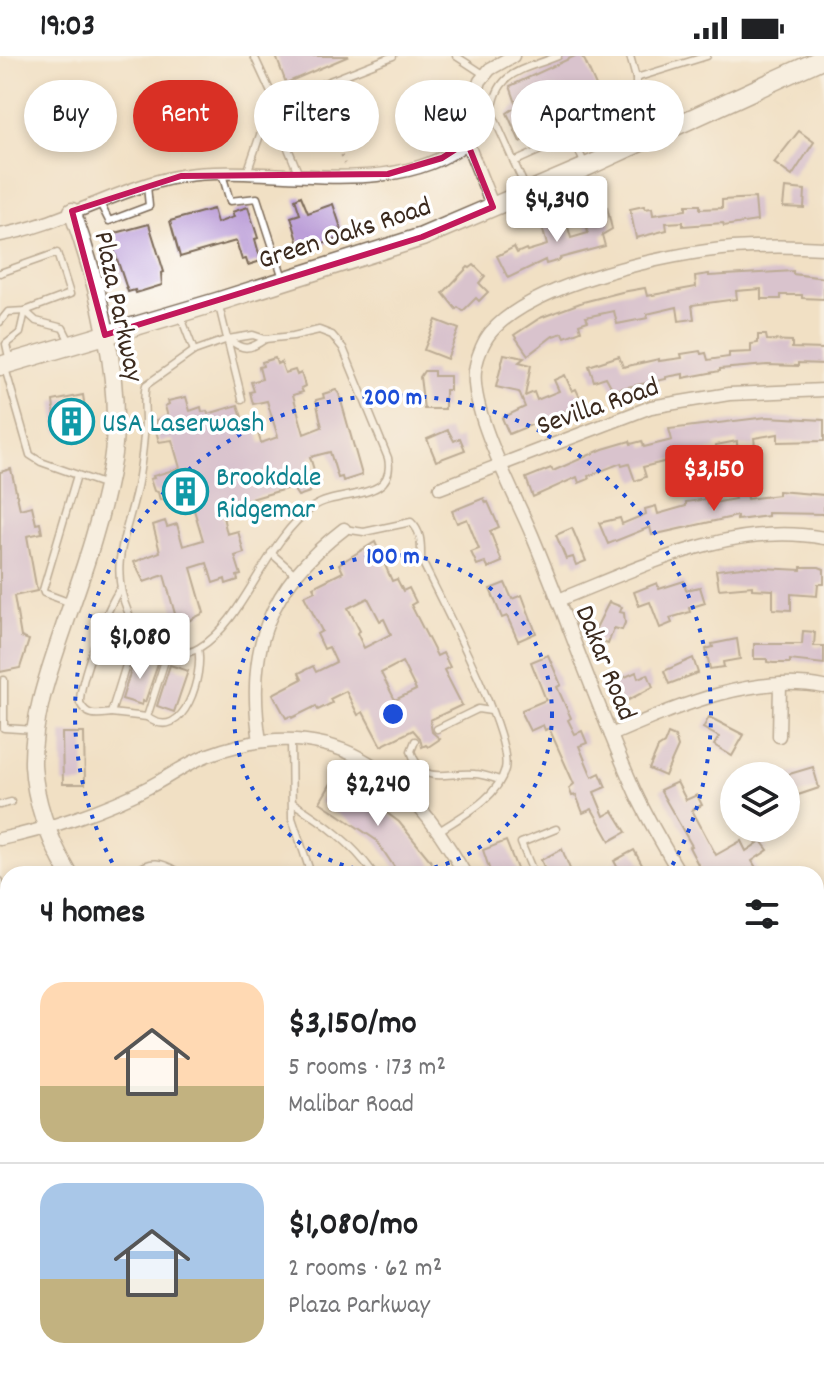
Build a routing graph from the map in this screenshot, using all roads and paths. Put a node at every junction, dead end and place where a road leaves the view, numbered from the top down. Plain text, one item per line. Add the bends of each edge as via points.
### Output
1 (254, 56) edge
2 (393, 56) edge
3 (456, 56) edge
4 (513, 56) edge
5 (558, 56) edge
6 (630, 56) edge
7 (707, 56) edge
8 (824, 58) edge
9 (485, 75) junction
10 (636, 78) joint
11 (263, 80) edge
12 (333, 80) edge
13 (481, 80) edge
14 (495, 93) edge
15 (495, 120) edge
16 (254, 150) edge
17 (290, 152) edge
18 (339, 152) edge
19 (455, 152) edge
20 (471, 152) edge
21 (536, 152) edge
22 (579, 152) edge
23 (514, 162) junction
24 (586, 167) junction
25 (222, 174) junction
26 (246, 174) junction
27 (299, 177) junction
28 (353, 177) junction
29 (147, 185) junction
30 (527, 192) junction
31 (99, 201) junction
32 (493, 207) junction
33 (72, 211) junction
34 (0, 235) edge
35 (824, 248) edge
36 (0, 273) edge
37 (284, 281) junction
38 (217, 302) junction
39 (25, 311) junction
40 (179, 313) junction
41 (0, 322) edge
42 (105, 335) junction
43 (228, 339) junction
44 (265, 339) junction
45 (72, 345) junction
46 (194, 351) junction
47 (5, 364) edge
48 (824, 390) edge
49 (242, 399) dead end
50 (500, 464) junction
51 (77, 475) junction
52 (107, 485) junction
53 (440, 488) dead end
54 (344, 529) joint
55 (824, 538) edge
56 (271, 553) junction
57 (295, 574) junction
58 (120, 589) junction
59 (558, 600) junction
60 (72, 603) junction
61 (137, 630) junction
62 (198, 649) junction
63 (168, 651) junction
64 (4, 680) dead end
65 (780, 684) junction
66 (824, 687) edge
67 (491, 711) junction
68 (111, 713) junction
69 (147, 717) junction
70 (437, 729) dead end
71 (35, 730) junction
72 (611, 735) junction
73 (779, 736) dead end
74 (291, 739) junction
75 (260, 741) junction
76 (415, 741) dead end
77 (500, 780) junction
78 (11, 802) dead end
79 (293, 803) junction
80 (0, 805) edge
81 (46, 826) junction
82 (556, 829) dead end
83 (439, 831) junction
84 (0, 839) edge
85 (65, 866) edge
86 (308, 866) edge
87 (368, 866) edge
88 (460, 866) edge
89 (531, 866) edge
90 (676, 866) edge
91 (0, 1016) edge
92 (0, 1022) edge

1 - 11 lane
2 - 12 lane
3 - 9 lane
4 - 9 street
5 - 14 lane via 502,81
6 - 10 lane
7 - 10 lane
8 - 24 main road, Green Oaks Road
9 - 13 street
15 - 23 lane
16 - 26 lane
17 - 27 lane
18 - 28 path
19 - 28 street via 388,174
20 - 32 street
21 - 23 lane
22 - 24 lane
23 - 30 lane
24 - 30 main road, Green Oaks Road
25 - 26 street
25 - 29 street
25 - 37 lane via 230,201 257,198
26 - 27 street
27 - 28 street
29 - 31 street
29 - 31 lane via 149,206 109,221
30 - 32 main road, Green Oaks Road
31 - 33 street
32 - 37 main road, Green Oaks Road via 422,237
33 - 34 street
33 - 42 street, Plaza Parkway
35 - 50 street, Dakar Road via 732,248 673,258 605,273 546,293 516,310 491,331 475,366 475,388
36 - 39 lane via 57,253 70,294
37 - 38 main road, Green Oaks Road
38 - 40 main road, Green Oaks Road
38 - 43 lane
39 - 41 lane via 8,312
39 - 45 lane via 36,321 63,328
39 - 47 lane via 20,333 6,344
40 - 42 main road, Green Oaks Road
40 - 46 lane
42 - 45 main road, Green Oaks Road
42 - 52 street, Plaza Parkway via 115,402
43 - 44 lane
43 - 44 lane via 240,348 252,348
43 - 46 lane
43 - 49 lane
44 - 56 lane via 319,330 338,340 390,466 387,480 377,489 313,507
45 - 47 main road, Green Oaks Road
46 - 58 lane via 146,385 139,475 123,537
47 - 51 lane via 30,455
48 - 50 street, Sevilla Road via 729,394 651,407
50 - 53 street, Sevilla Road
50 - 59 street, Dakar Road
51 - 52 lane
51 - 60 lane via 43,590
52 - 60 street, Plaza Parkway
54 - 57 street
54 - 67 lane via 364,532 411,522 417,527 421,559
55 - 59 street via 784,535 709,544
56 - 57 lane
56 - 62 lane via 229,618
57 - 75 street via 276,603 259,651 254,680
58 - 61 lane
58 - 68 lane via 110,603 80,696 87,713
59 - 72 street, Dakar Road
60 - 71 street, Plaza Parkway
61 - 63 lane
61 - 68 lane
62 - 63 lane
62 - 69 lane via 201,660 179,719 159,724
63 - 69 lane
64 - 71 lane via 4,728
65 - 66 street
65 - 72 street via 701,699
65 - 73 street
67 - 70 lane via 478,709
67 - 77 lane via 505,749
68 - 69 lane
71 - 81 street, Plaza Parkway via 33,767
72 - 90 street, Dakar Road
74 - 75 street
74 - 79 lane
74 - 83 street via 335,747 393,778
75 - 81 street via 204,757 147,789
76 - 77 lane via 411,751 424,772
77 - 83 lane via 486,799
78 - 80 lane
79 - 86 lane via 295,832
79 - 87 lane via 327,824
81 - 84 street
81 - 85 street, Plaza Parkway
82 - 89 lane via 521,843
83 - 88 street
91 - 92 lane

